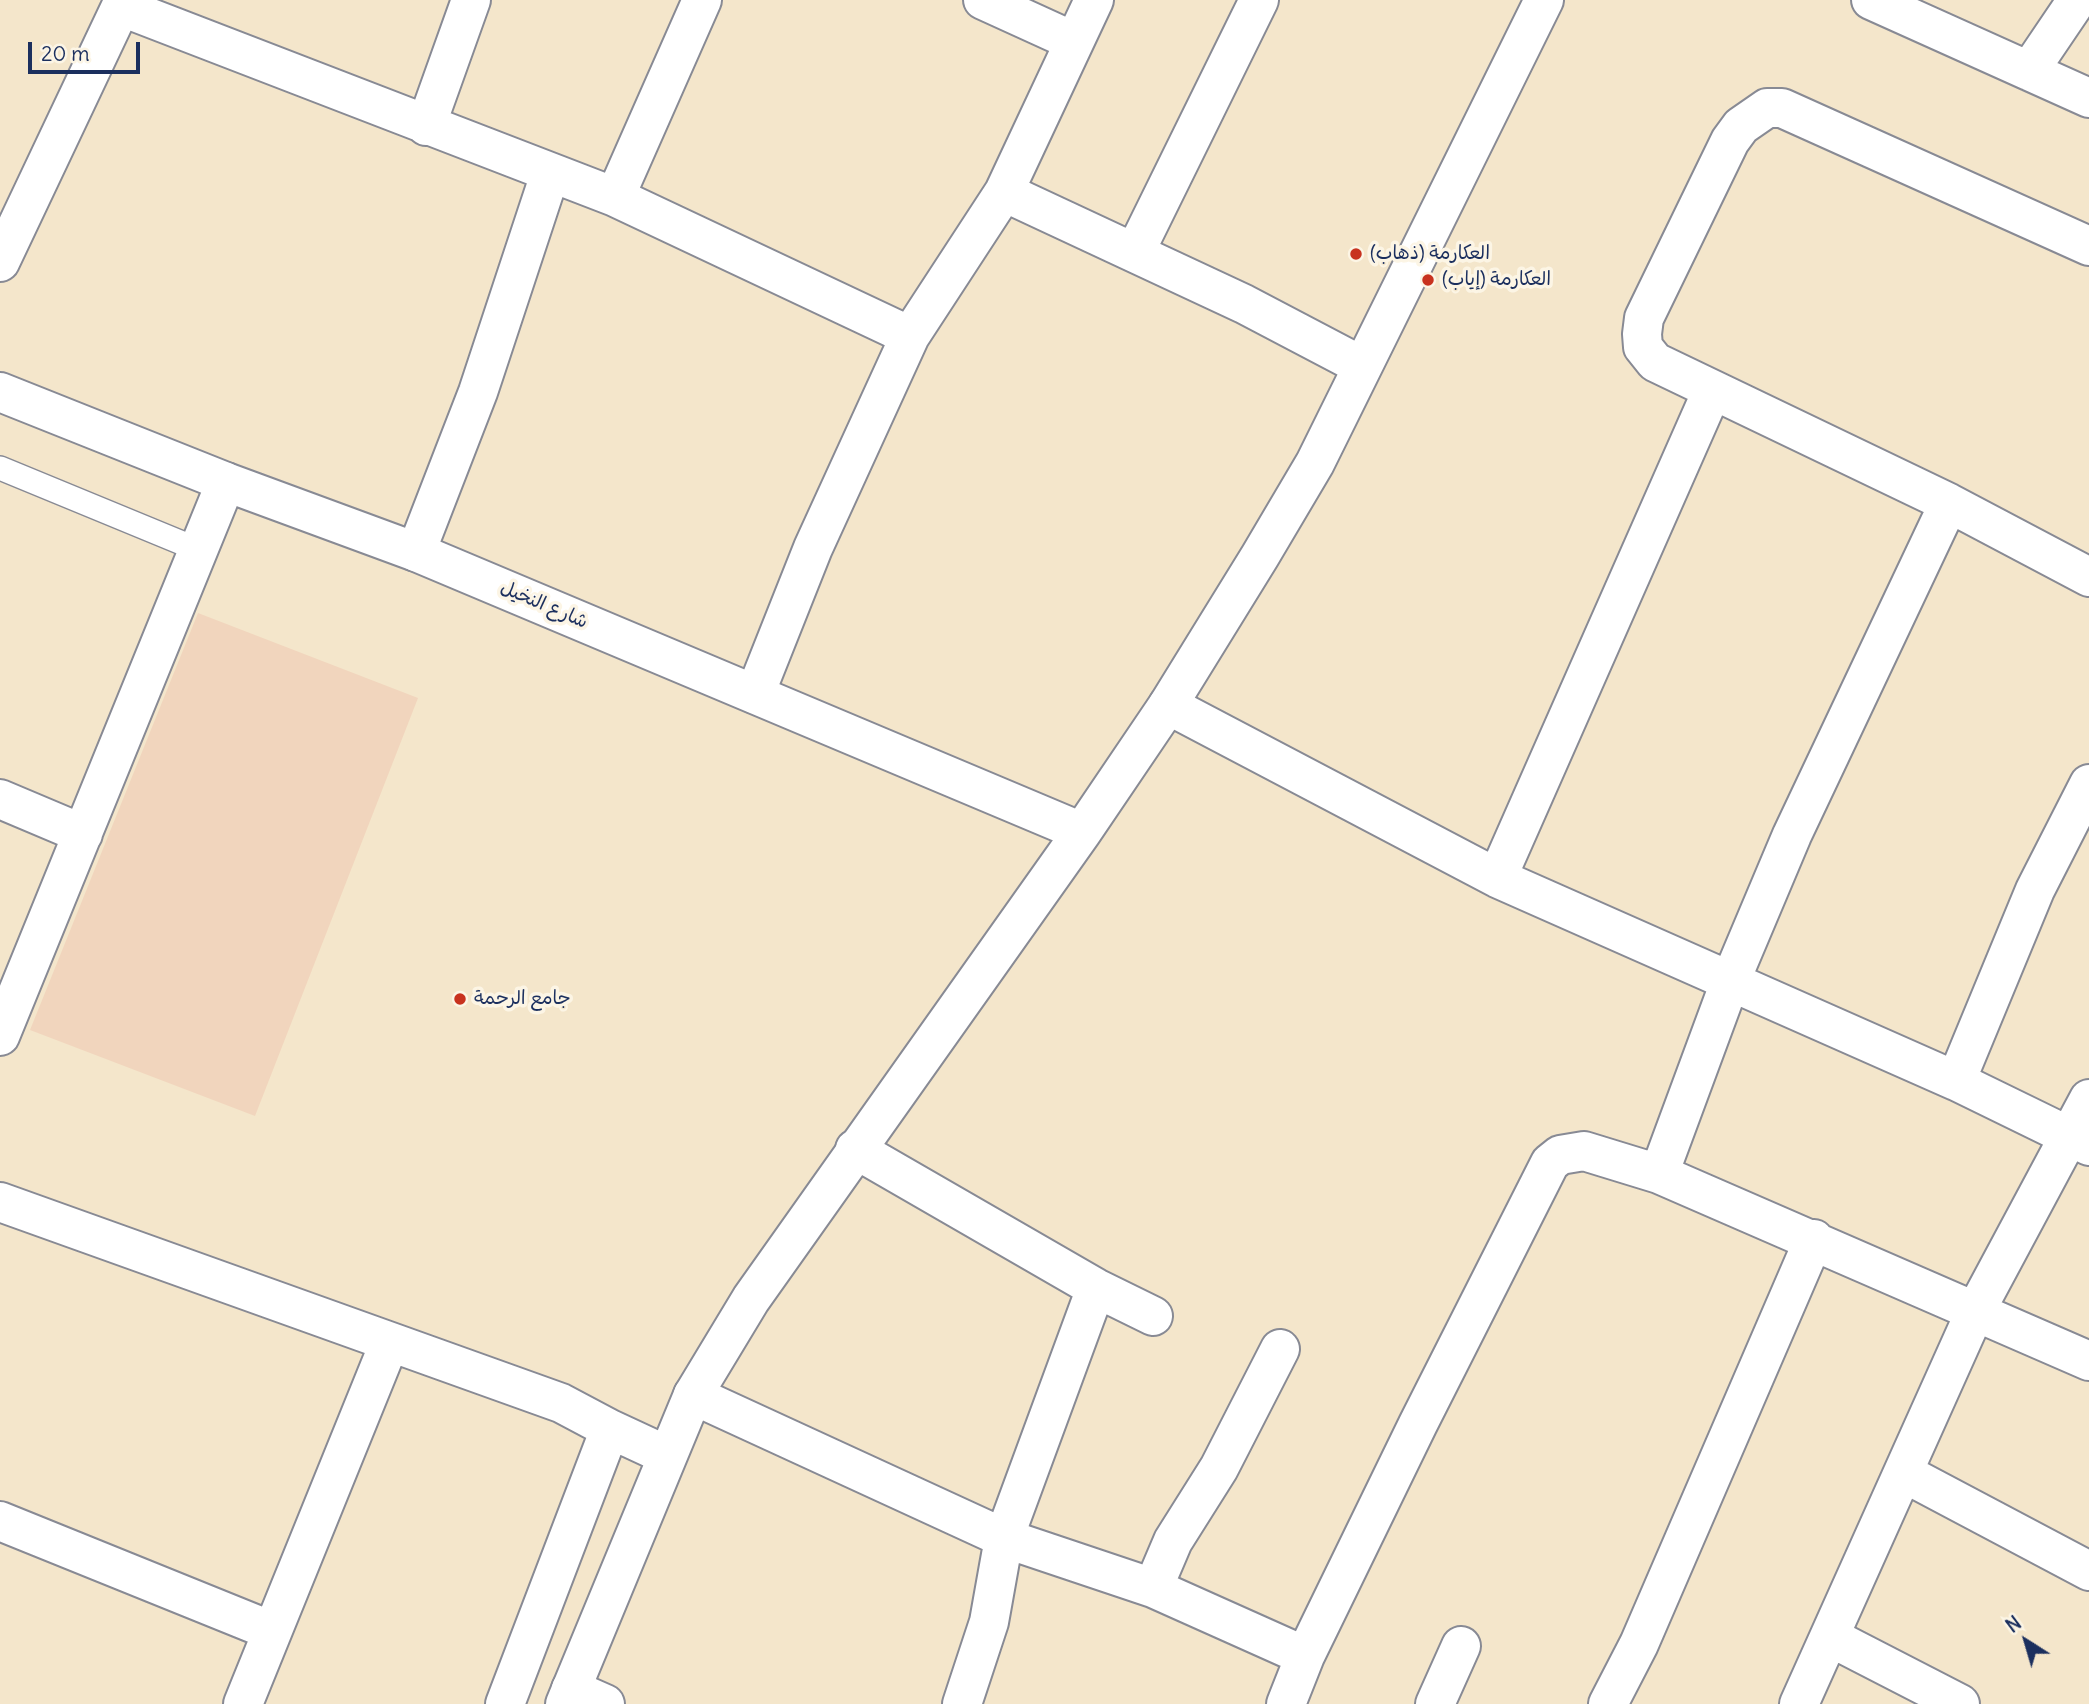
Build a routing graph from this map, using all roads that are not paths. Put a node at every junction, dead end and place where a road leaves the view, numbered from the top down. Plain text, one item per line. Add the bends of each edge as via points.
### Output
1 (471, 0) edge
2 (702, 0) edge
3 (984, 0) edge
4 (1094, 0) edge
5 (1259, 0) edge
6 (1544, 0) edge
7 (1871, 0) edge
8 (2077, 0) edge
9 (123, 4) edge
10 (1073, 41) junction
11 (2029, 71) junction
12 (2089, 98) edge
13 (426, 126) junction
14 (550, 174) junction
15 (1004, 192) junction
16 (615, 197) junction
17 (2089, 246) edge
18 (1135, 252) junction
19 (0, 262) edge
20 (910, 336) junction
21 (1363, 366) junction
22 (1712, 391) junction
23 (0, 392) edge
24 (0, 468) edge
25 (226, 482) junction
26 (1949, 503) junction
27 (199, 550) junction
28 (416, 552) junction
29 (2089, 577) edge
30 (755, 694) junction
31 (1168, 705) junction
32 (2089, 784) edge
33 (0, 799) edge
34 (1082, 832) junction
35 (83, 834) junction
36 (1497, 878) junction
37 (1730, 982) junction
38 (0, 1036) edge
39 (1956, 1081) junction
40 (2089, 1098) edge
41 (2079, 1141) edge
42 (855, 1149) junction
43 (1659, 1174) junction
44 (0, 1202) edge
45 (1814, 1240) junction
46 (1096, 1288) junction
47 (1975, 1312) junction
48 (1153, 1316) dead end
49 (389, 1344) junction
50 (1280, 1349) dead end
51 (2089, 1361) edge
52 (693, 1395) junction
53 (610, 1429) junction
54 (666, 1455) junction
55 (1904, 1473) junction
56 (0, 1521) edge
57 (1004, 1538) junction
58 (2089, 1572) edge
59 (1153, 1588) junction
60 (272, 1631) junction
61 (1830, 1637) junction
62 (1461, 1646) dead end
63 (1306, 1656) junction
64 (580, 1699) edge
65 (243, 1704) edge
66 (505, 1704) edge
67 (962, 1704) edge
68 (1286, 1704) edge
69 (1435, 1704) edge
70 (1608, 1704) edge
71 (1799, 1704) edge
72 (1960, 1704) edge

1 - 13 street
2 - 16 street
3 - 10 street
4 - 10 street
5 - 18 street
6 - 21 street
7 - 11 street
8 - 11 street
9 - 13 street
9 - 19 street
10 - 15 street
11 - 12 street
13 - 14 street
14 - 16 street
14 - 28 street via 478,392
15 - 18 street
15 - 20 street
16 - 20 street
17 - 22 street via 1782,108 1767,108 1752,116 1730,141 1644,318 1643,348 1655,362
18 - 21 street
20 - 30 street via 813,548
21 - 31 street via 1315,463
22 - 26 street
22 - 36 street
23 - 25 street, شارع النخيل
24 - 27 lane
25 - 27 street
25 - 28 street, شارع النخيل
26 - 29 street
26 - 37 street via 1792,835
27 - 35 street
28 - 30 street, شارع النخيل
30 - 34 street, شارع النخيل
31 - 34 street
31 - 36 street
32 - 39 street via 2035,890
33 - 35 street
34 - 42 street
35 - 38 street
36 - 37 street
37 - 39 street
37 - 43 street
39 - 41 street
40 - 41 street
41 - 47 street
42 - 46 street
42 - 52 street via 751,1299
43 - 45 street
43 - 63 street via 1584,1151 1560,1155 1550,1163
44 - 49 street
45 - 47 street
45 - 70 street via 1645,1632
46 - 48 street
46 - 57 street
47 - 51 street
47 - 55 street
49 - 53 street via 561,1403
49 - 60 street
50 - 59 street via 1219,1468 1173,1541
52 - 54 street
52 - 57 street
53 - 54 street
53 - 66 street
54 - 64 street
55 - 58 street
55 - 61 street
56 - 60 street
57 - 59 street
57 - 67 street via 989,1622
59 - 63 street
60 - 65 street
61 - 71 street
61 - 72 street
62 - 69 street
63 - 68 street

